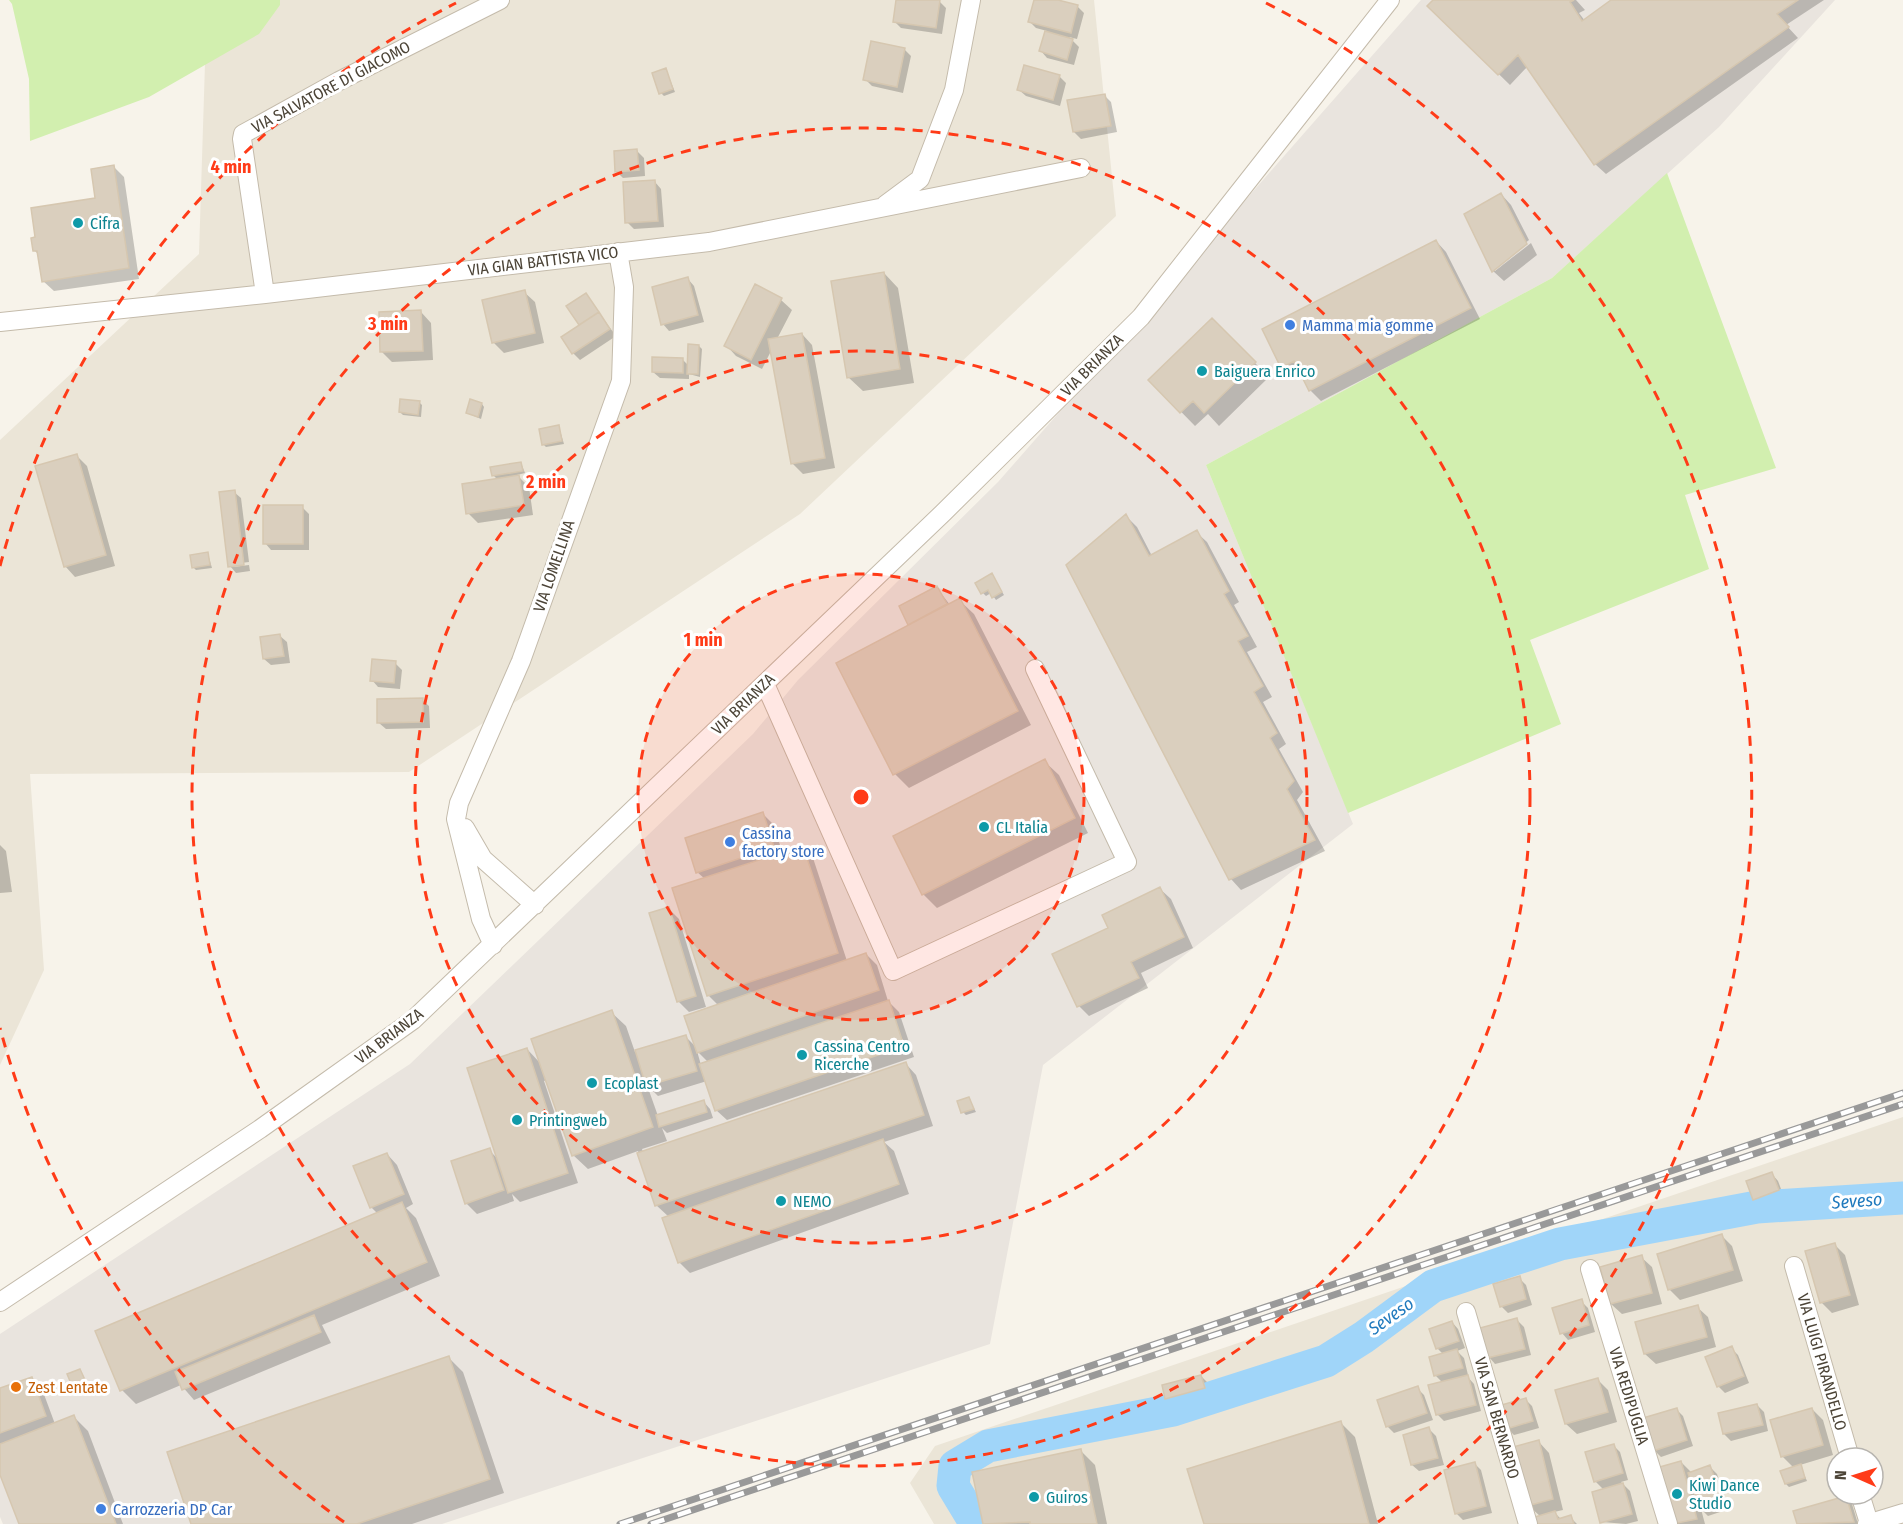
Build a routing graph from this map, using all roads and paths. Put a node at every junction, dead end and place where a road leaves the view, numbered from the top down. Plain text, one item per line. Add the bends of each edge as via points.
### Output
1 (500, 0) edge
2 (971, 0) edge
3 (1389, 0) edge
4 (1081, 168) dead end
5 (881, 208) junction
6 (618, 252) junction
7 (265, 294) junction
8 (0, 322) edge
9 (1035, 669) dead end
10 (765, 684) junction
11 (459, 802) junction
12 (535, 905) junction
13 (493, 945) junction
14 (1794, 1266) dead end
15 (1590, 1269) dead end
16 (0, 1302) edge
17 (1466, 1312) dead end
18 (1846, 1446) edge
19 (1863, 1506) edge
20 (1903, 1513) edge
21 (1528, 1524) edge
22 (1668, 1524) edge
23 (1868, 1524) edge

1 - 7 street, VIA SALVATORE DI GIACOMO via 243,134
2 - 5 street via 954,90 920,178
3 - 10 street, VIA BRIANZA via 1141,317
4 - 5 street, VIA GIAN BATTISTA VICO
5 - 6 street, VIA GIAN BATTISTA VICO via 709,242
6 - 7 street, VIA GIAN BATTISTA VICO
6 - 11 street, VIA LOMELLINA via 624,287 621,381 520,662
7 - 8 street, VIA GIAN BATTISTA VICO
9 - 10 street via 1127,862 892,971
10 - 12 street, VIA BRIANZA
11 - 12 street via 465,828 483,859
11 - 13 street, VIA LOMELLINA via 456,819 481,919
12 - 13 street, VIA BRIANZA
13 - 16 street, VIA BRIANZA via 413,1020 260,1130
14 - 18 street, VIA LUIGI PIRANDELLO
15 - 22 street, VIA REDIPUGLIA
17 - 21 street, VIA SAN BERNARDO
19 - 23 street
20 - 23 street

